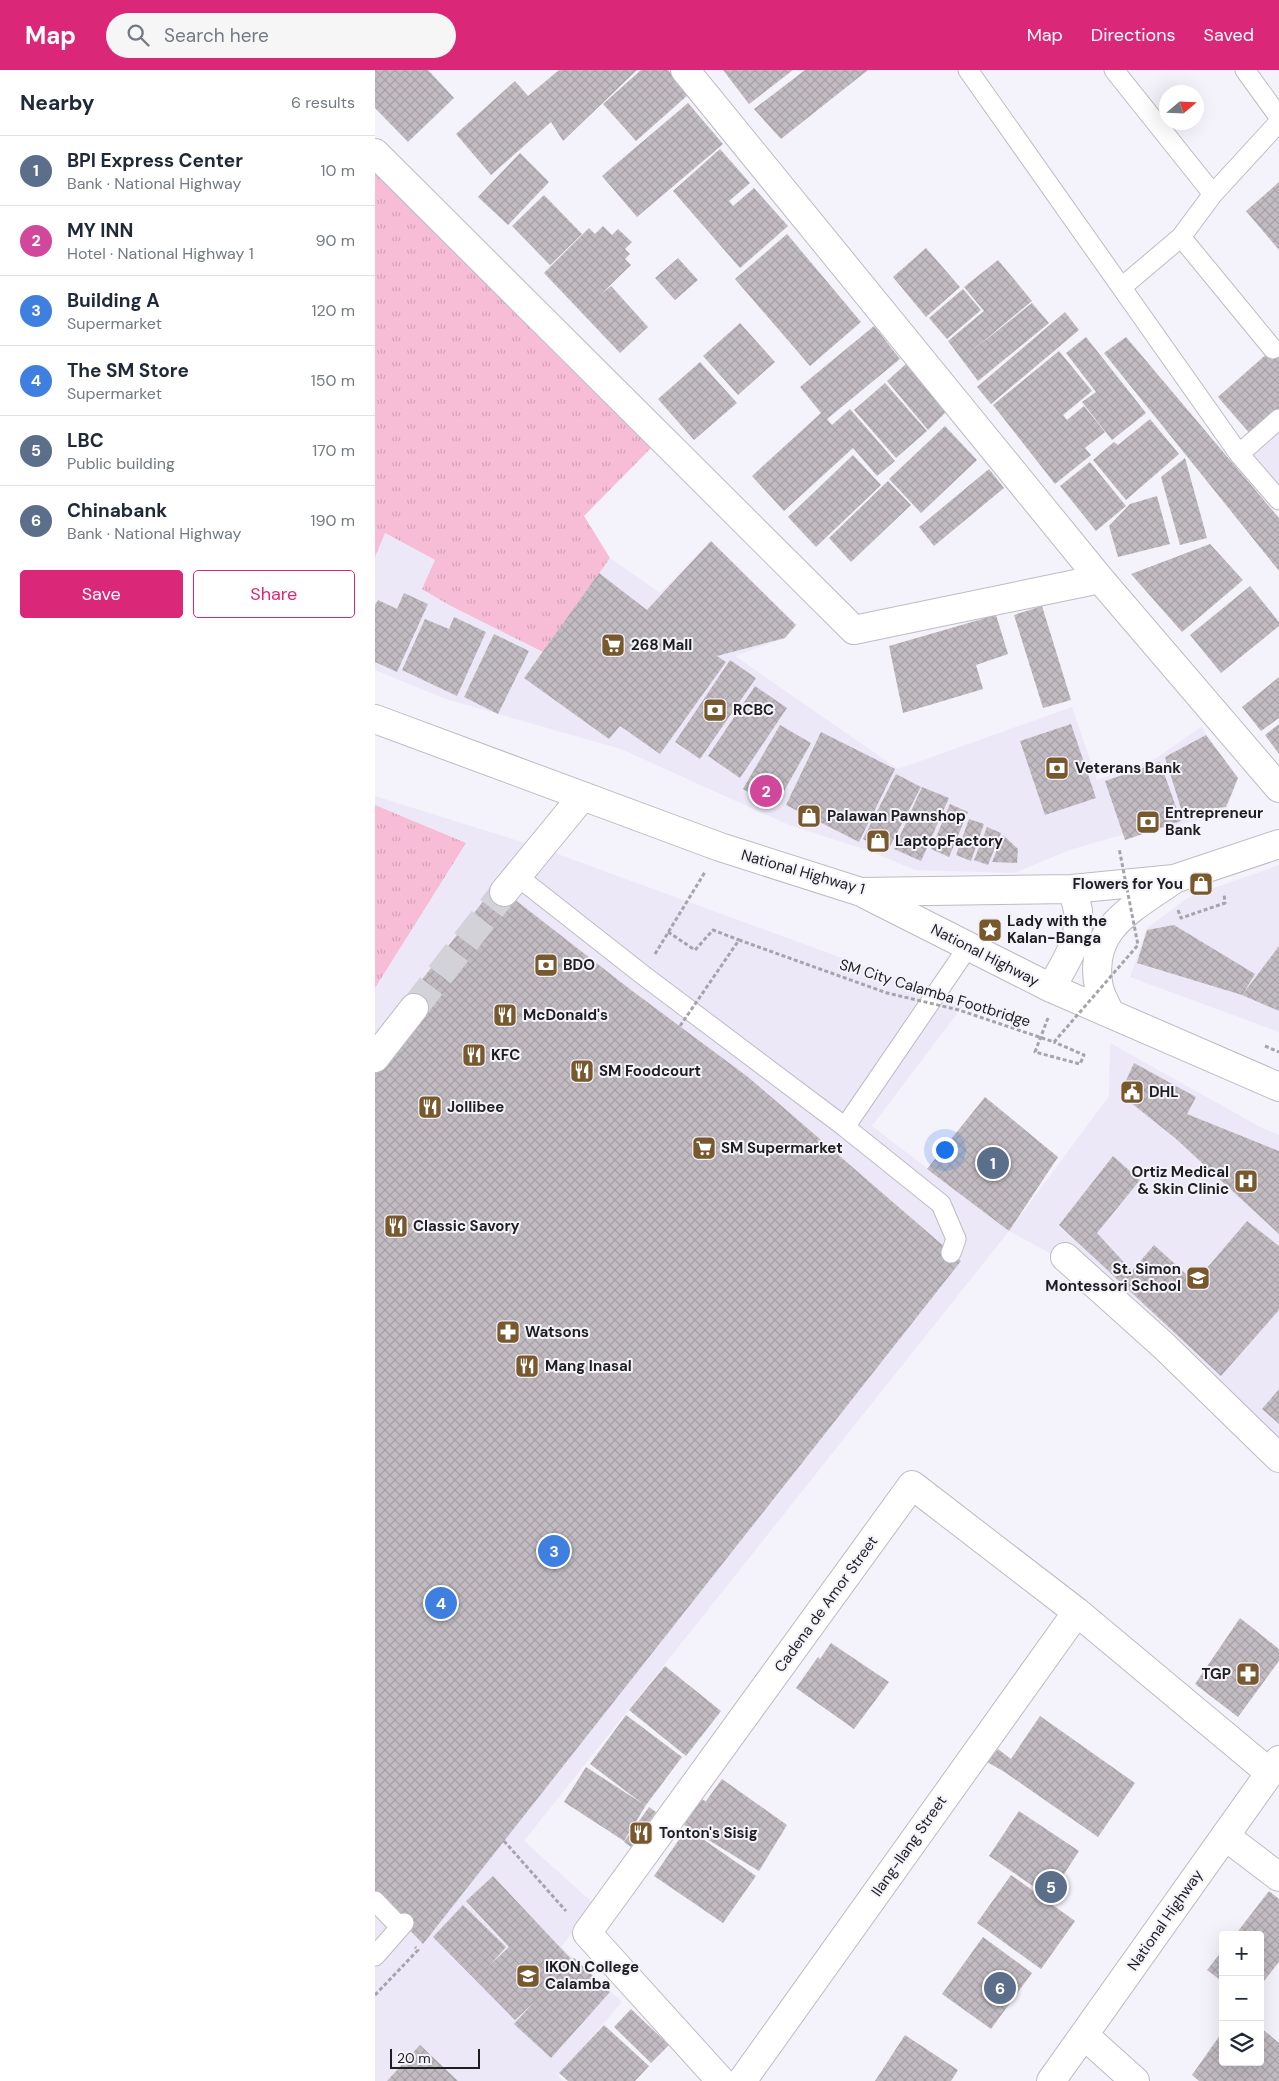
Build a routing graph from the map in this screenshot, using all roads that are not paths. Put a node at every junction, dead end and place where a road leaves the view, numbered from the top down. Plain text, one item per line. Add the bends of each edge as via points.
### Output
1 (685, 70) edge
2 (968, 70) edge
3 (1114, 70) edge
4 (1245, 70) edge
5 (1279, 117) edge
6 (1279, 122) edge
7 (375, 153) edge
8 (1213, 194) junction
9 (1181, 237) junction
10 (1122, 287) junction
11 (1273, 349) dead end
12 (1279, 419) edge
13 (1239, 454) junction
14 (1279, 500) edge
15 (1099, 579) junction
16 (375, 719) edge
17 (1279, 788) edge
18 (582, 797) junction
19 (1279, 844) edge
20 (1174, 879) junction
21 (511, 884) joint
22 (1072, 888) junction
23 (861, 892) junction
24 (969, 947) junction
25 (1055, 989) junction
26 (414, 1008) tunnel mouth
27 (1110, 1013) junction
28 (375, 1058) edge
29 (1279, 1087) edge
30 (845, 1126) junction
31 (951, 1253) dead end
32 (1065, 1256) dead end
33 (1279, 1458) edge
34 (1077, 1612) junction
35 (1274, 1766) edge
36 (1225, 1836) junction
37 (1279, 1876) edge
38 (375, 1901) edge
39 (375, 1956) edge
40 (1083, 2035) junction
41 (721, 2081) edge
42 (742, 2081) edge
43 (1051, 2081) edge
44 (1135, 2081) edge

1 - 15 main road
2 - 10 lane
3 - 8 lane
4 - 5 lane
6 - 8 lane
7 - 15 main road via 854,630
8 - 9 lane
9 - 10 lane
9 - 11 lane
10 - 13 lane
12 - 13 lane
13 - 14 lane
15 - 17 main road
16 - 18 main road, National Highway 1
18 - 21 main road
18 - 23 main road, National Highway 1 via 720,847
19 - 20 main road, National Highway 1
20 - 22 main road, National Highway 1
20 - 27 main road via 1117,920 1102,941 1097,965 1099,990
21 - 30 lane via 643,975
22 - 23 main road, National Highway 1
22 - 25 main road via 1079,912 1077,936
23 - 24 main road, National Highway
24 - 25 main road, National Highway
24 - 30 lane
25 - 27 main road, National Highway
26 - 28 main road
27 - 29 main road, National Highway
30 - 31 lane via 941,1204 956,1239
32 - 33 main road
34 - 35 main road, Cadena de Amor Street
34 - 41 main road, Cadena de Amor Street via 913,1485 587,1933
34 - 42 main road, Ilang-Ilang Street
35 - 36 main road, National Highway
36 - 37 main road
36 - 40 main road, National Highway
38 - 39 lane via 402,1925
40 - 43 main road, National Highway
40 - 44 main road

